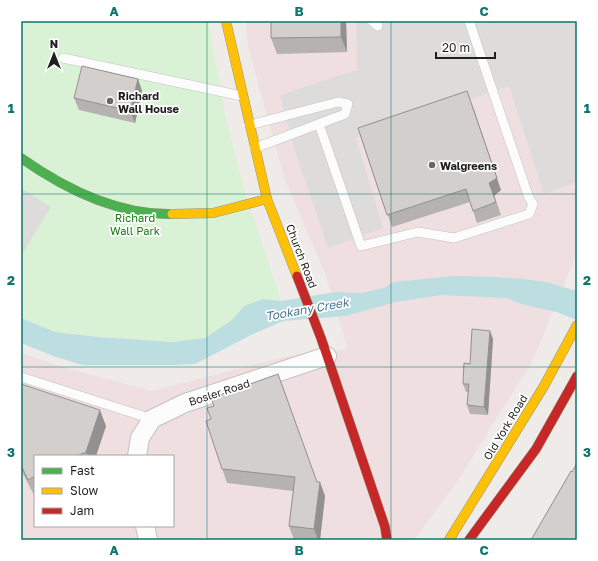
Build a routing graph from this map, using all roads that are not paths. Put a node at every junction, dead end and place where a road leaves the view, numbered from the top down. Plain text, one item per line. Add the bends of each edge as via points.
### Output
1 (468, 21) edge
2 (228, 26) edge
3 (63, 58) dead end
4 (243, 96) junction
5 (319, 124) junction
6 (250, 125) junction
7 (255, 148) junction
8 (21, 158) edge
9 (267, 199) junction
10 (575, 329) edge
11 (327, 356) junction
12 (577, 376) edge
13 (21, 377) edge
14 (152, 419) junction
15 (137, 455) edge
16 (145, 527) edge
17 (148, 540) edge
18 (387, 540) edge
19 (449, 540) edge
20 (469, 540) edge

1 - 5 lane via 532,204 528,214 454,238 418,232 361,246
2 - 4 main road, Church Road
3 - 4 lane
4 - 6 main road, Church Road
5 - 6 lane via 345,114 348,104 338,102
5 - 7 lane
6 - 7 main road, Church Road
7 - 9 main road, Church Road
8 - 9 main road via 42,173 98,201 153,214 213,213
9 - 11 main road, Church Road
10 - 19 main road, Old York Road via 544,386
11 - 14 street, Bosler Road via 184,403
11 - 18 main road, Church Road via 385,527
12 - 20 main road via 536,449
13 - 14 lane
14 - 15 street via 140,438
16 - 17 street

